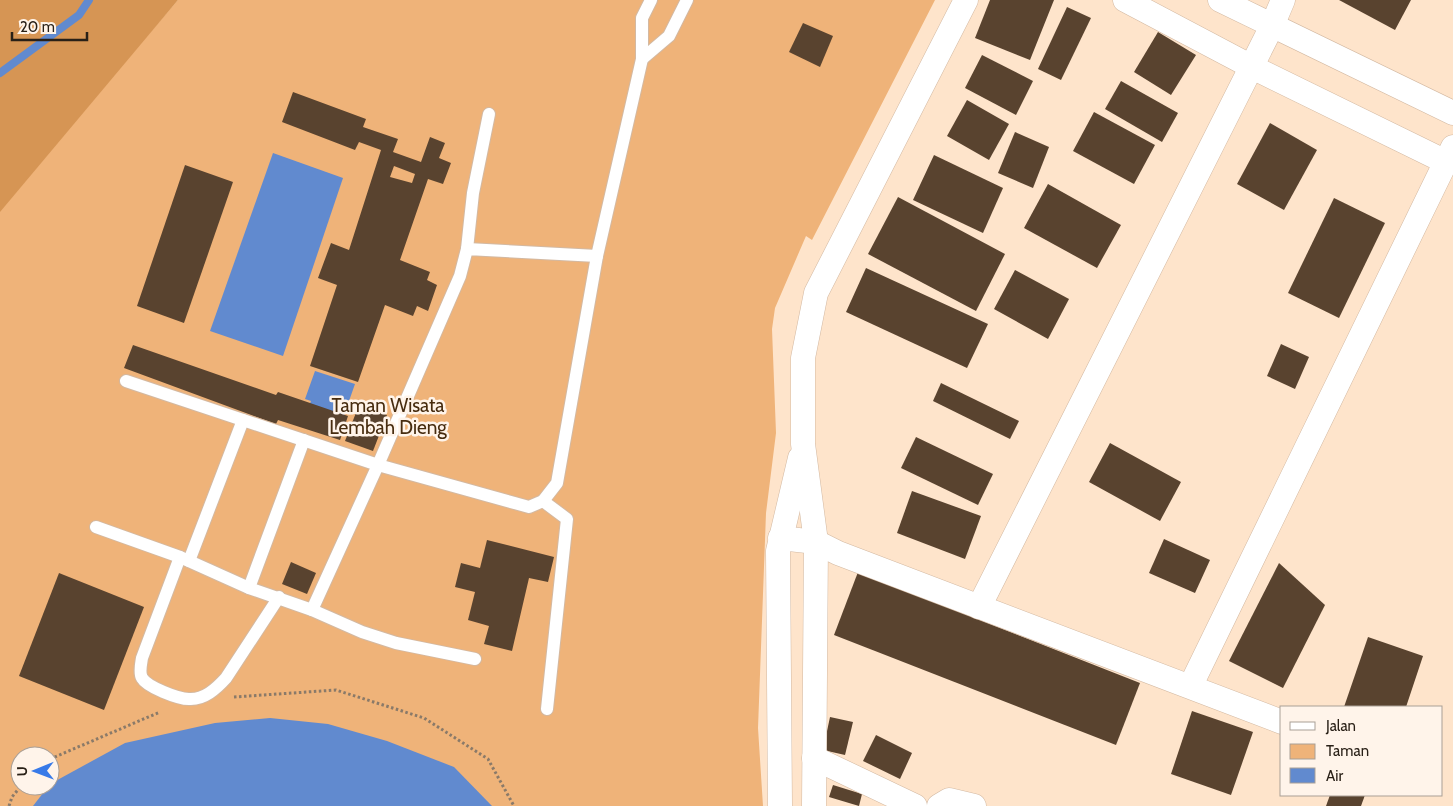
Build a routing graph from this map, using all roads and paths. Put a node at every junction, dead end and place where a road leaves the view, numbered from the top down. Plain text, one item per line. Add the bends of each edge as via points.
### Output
1 (651, 0) edge
2 (687, 0) edge
3 (966, 0) edge
4 (1125, 0) edge
5 (1220, 0) edge
6 (1283, 0) edge
7 (1272, 26) junction
8 (642, 59) junction
9 (1252, 67) junction
10 (1453, 112) edge
11 (489, 114) dead end
12 (1448, 168) edge
13 (467, 249) junction
14 (598, 256) junction
15 (126, 381) dead end
16 (243, 420) junction
17 (304, 440) junction
18 (803, 444) junction
19 (378, 465) junction
20 (543, 501) junction
21 (96, 527) dead end
22 (780, 538) junction
23 (816, 542) junction
24 (184, 559) junction
25 (248, 588) junction
26 (279, 597) junction
27 (979, 607) junction
28 (312, 610) junction
29 (475, 659) dead end
30 (1191, 685) junction
31 (228, 697) dead end
32 (189, 700) junction
33 (548, 709) dead end
34 (1280, 721) edge
35 (60, 755) edge
36 (814, 758) junction
37 (514, 806) edge
38 (780, 806) edge
39 (814, 806) edge
40 (915, 806) edge
41 (939, 806) edge
42 (974, 806) edge

1 - 8 lane via 642,18
2 - 8 lane via 668,36
3 - 18 street via 816,293 803,358
4 - 9 street
5 - 7 street
6 - 7 street
7 - 9 street
7 - 10 street
8 - 14 lane
9 - 12 street
9 - 27 street
11 - 13 lane via 473,193
12 - 30 street
13 - 14 lane
13 - 19 lane via 460,276
14 - 20 lane via 557,484
15 - 16 lane
16 - 17 lane
16 - 24 lane
17 - 19 lane
17 - 25 lane
18 - 22 street
18 - 23 street
19 - 20 lane via 529,507
19 - 28 lane
20 - 33 lane via 567,519
21 - 24 lane
22 - 23 street
22 - 38 street
23 - 27 street
23 - 36 street
24 - 25 lane
24 - 32 lane via 140,668 142,678 149,685
25 - 26 lane
26 - 28 lane
26 - 32 lane via 226,678 209,693
27 - 30 street
28 - 29 lane via 396,643
30 - 34 street
31 - 37 path via 336,690 424,718 488,759
32 - 35 path
36 - 39 street
36 - 40 street
41 - 42 street via 949,800

